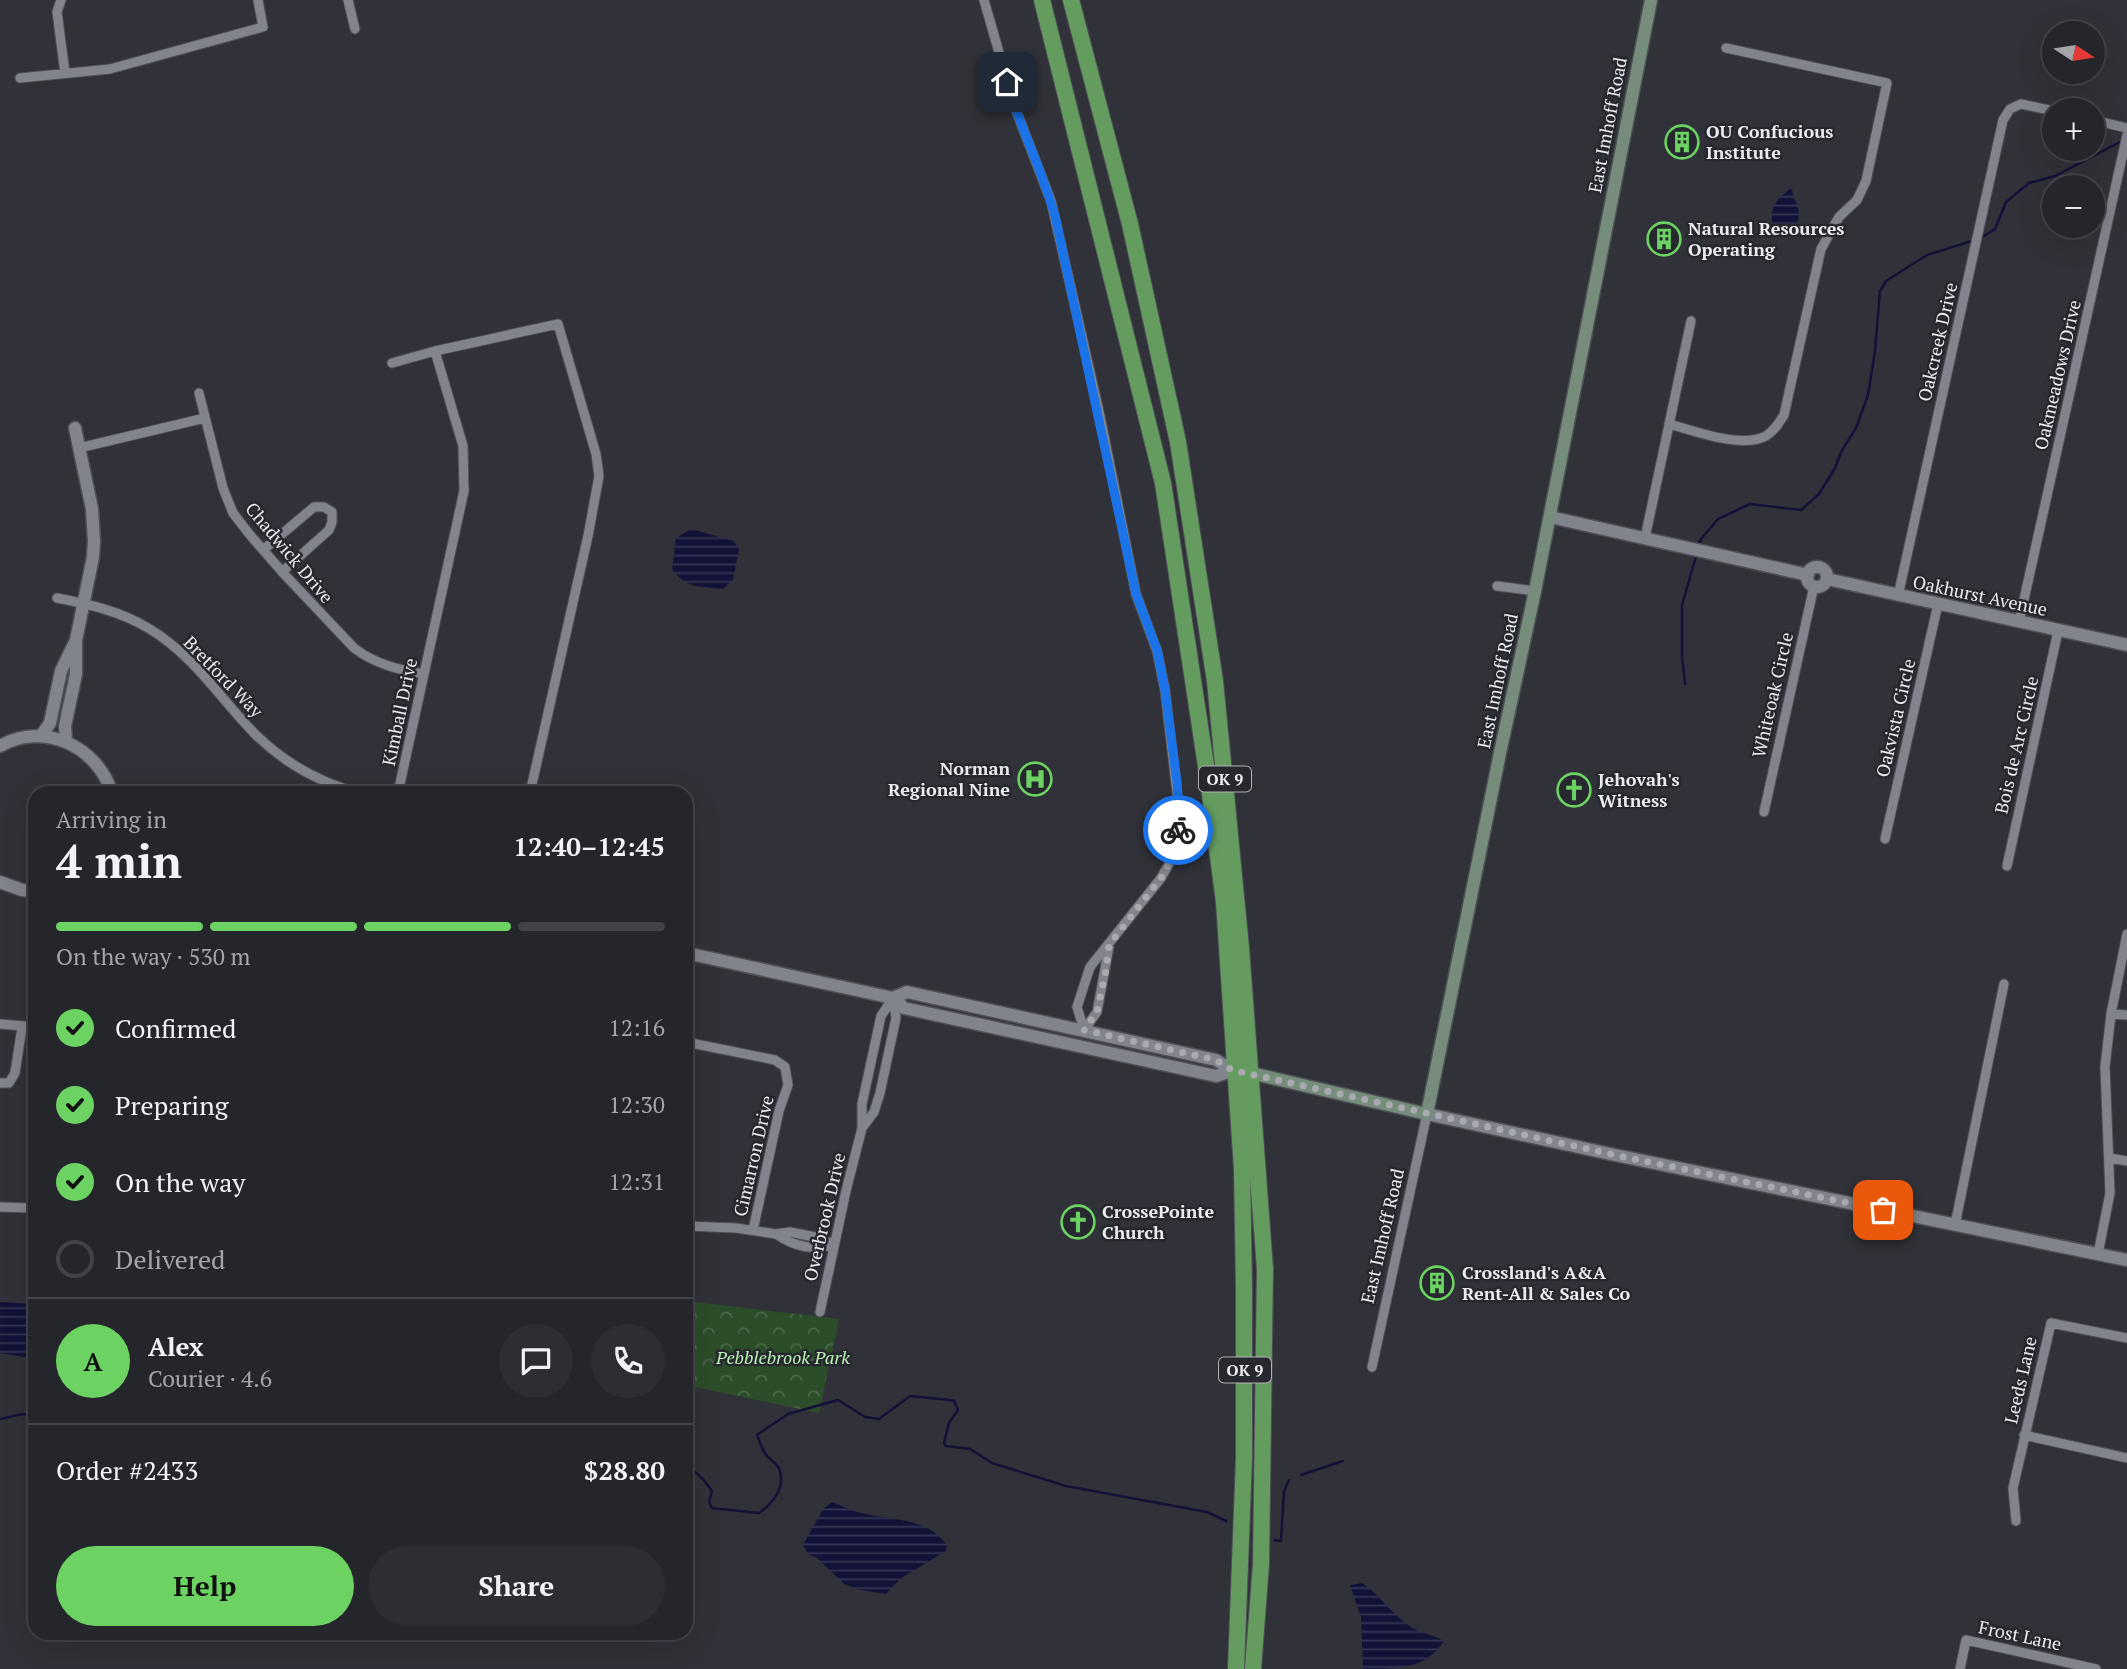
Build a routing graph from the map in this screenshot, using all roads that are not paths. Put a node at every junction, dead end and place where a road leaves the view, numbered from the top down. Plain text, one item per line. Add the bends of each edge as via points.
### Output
1 (61, 0) edge
2 (258, 0) edge
3 (348, 0) edge
4 (984, 0) edge
5 (1039, 0) edge
6 (1073, 0) edge
7 (1651, 0) edge
8 (355, 29) dead end
9 (1726, 48) dead end
10 (65, 73) junction
11 (20, 78) dead end
12 (2042, 108) edge
13 (2105, 123) edge
14 (2127, 128) edge
15 (2127, 135) edge
16 (1691, 321) dead end
17 (435, 351) junction
18 (392, 363) dead end
19 (199, 393) dead end
20 (205, 418) junction
21 (1669, 425) junction
22 (75, 428) dead end
23 (79, 448) junction
24 (1550, 517) junction
25 (1644, 538) junction
26 (264, 550) junction
27 (282, 572) junction
28 (1811, 580) junction
29 (1497, 586) dead end
30 (1535, 592) junction
31 (1898, 596) junction
32 (57, 598) dead end
33 (84, 603) junction
34 (1938, 604) junction
35 (2019, 622) junction
36 (2058, 631) junction
37 (76, 640) junction
38 (2127, 645) edge
39 (424, 674) junction
40 (41, 736) junction
41 (66, 741) junction
42 (0, 746) edge
43 (110, 786) edge
44 (337, 786) edge
45 (400, 786) edge
46 (532, 786) edge
47 (1764, 812) dead end
48 (1885, 839) dead end
49 (2007, 866) dead end
50 (0, 882) edge
51 (28, 890) edge
52 (2127, 934) edge
53 (1109, 945) junction
54 (693, 955) edge
55 (2004, 984) dead end
56 (893, 998) junction
57 (2111, 1014) junction
58 (2127, 1015) edge
59 (0, 1024) edge
60 (22, 1027) junction
61 (28, 1027) edge
62 (1084, 1030) junction
63 (693, 1043) edge
64 (1240, 1071) junction
65 (0, 1083) edge
66 (1427, 1114) junction
67 (862, 1128) junction
68 (2110, 1158) junction
69 (2127, 1161) edge
70 (0, 1207) edge
71 (28, 1208) edge
72 (1955, 1224) junction
73 (693, 1226) edge
74 (753, 1230) junction
75 (834, 1245) junction
76 (2098, 1254) junction
77 (2127, 1260) edge
78 (820, 1312) dead end
79 (2127, 1338) edge
80 (1372, 1367) dead end
81 (2024, 1435) junction
82 (2127, 1458) edge
83 (2017, 1521) dead end
84 (2090, 1668) edge
85 (1236, 1669) edge
86 (1253, 1669) edge
87 (1960, 1669) edge

1 - 10 street via 57,12
2 - 10 street via 263,27 110,69
3 - 8 street
4 - 53 street via 1014,105 1054,211 1136,594 1157,650 1165,690 1179,810 1177,835 1161,878
5 - 64 highway, OK 9 via 1163,483 1207,767
6 - 64 highway, OK 9 via 1130,224 1186,485 1216,693
7 - 24 main road, East Imhoff Road
9 - 21 street via 1887,83 1866,181 1821,249 1784,415 1767,435 1741,441
10 - 11 street
12 - 31 street, Oakcreek Drive via 2021,104 2006,114 2001,127
13 - 14 street
15 - 35 street, Oakmeadows Drive
16 - 21 street
17 - 18 street
17 - 39 street, Kimball Drive via 463,446 464,491
17 - 46 street via 558,324 596,454 598,475 587,537
19 - 20 street, Chadwick Drive
20 - 23 street
20 - 26 street, Chadwick Drive via 228,501
21 - 25 street
22 - 23 street
23 - 33 street via 94,527
24 - 25 street
24 - 30 main road, East Imhoff Road
25 - 28 street
26 - 27 street, Chadwick Drive
26 - 27 street via 314,507 332,512 329,530
27 - 39 street, Chadwick Drive via 362,654
28 - 31 street, Oakhurst Avenue via 1822,585 1827,579
28 - 47 street, Whiteoak Circle
29 - 30 street
30 - 66 main road, East Imhoff Road
31 - 34 street, Oakhurst Avenue
32 - 33 street, Bretford Way
33 - 37 street
33 - 44 street, Bretford Way via 150,629 184,655 258,737 297,766
34 - 35 street, Oakhurst Avenue
34 - 48 street, Oakvista Circle
35 - 36 street, Oakhurst Avenue
36 - 38 street, Oakhurst Avenue
36 - 49 street, Bois de Arc Circle
37 - 40 street via 61,671 50,723
37 - 41 street
39 - 45 street, Kimball Drive
40 - 41 street
40 - 42 street
41 - 43 street via 93,760
50 - 51 street
52 - 57 street
53 - 62 street via 1097,1012
53 - 62 street via 1090,967 1082,986 1077,1007
54 - 56 street
55 - 72 street
56 - 62 street via 907,992
56 - 64 street via 904,1008 1216,1076
56 - 67 street, Overbrook Drive via 881,1016 862,1104
56 - 67 street, Overbrook Drive via 896,1018 880,1093
57 - 58 street
57 - 68 street via 2105,1068
59 - 60 street
60 - 61 street
60 - 65 street via 15,1073 9,1083
62 - 64 street via 1216,1060
63 - 74 street, Cimarron Drive via 775,1060 787,1073 788,1086
64 - 66 main road
64 - 85 highway, OK 9 via 1245,1362
64 - 86 highway, OK 9 via 1265,1269 1261,1564
66 - 72 street
66 - 80 street, East Imhoff Road
67 - 75 street, Overbrook Drive
68 - 69 street
68 - 76 street via 2110,1193
70 - 71 street
72 - 76 street
73 - 74 street
74 - 75 street via 790,1232
75 - 78 street, Overbrook Drive
76 - 77 street
79 - 81 street, Leeds Lane via 2051,1323
81 - 82 street
81 - 83 street, Leeds Lane via 2013,1488
84 - 87 street, Frost Lane via 1966,1640

